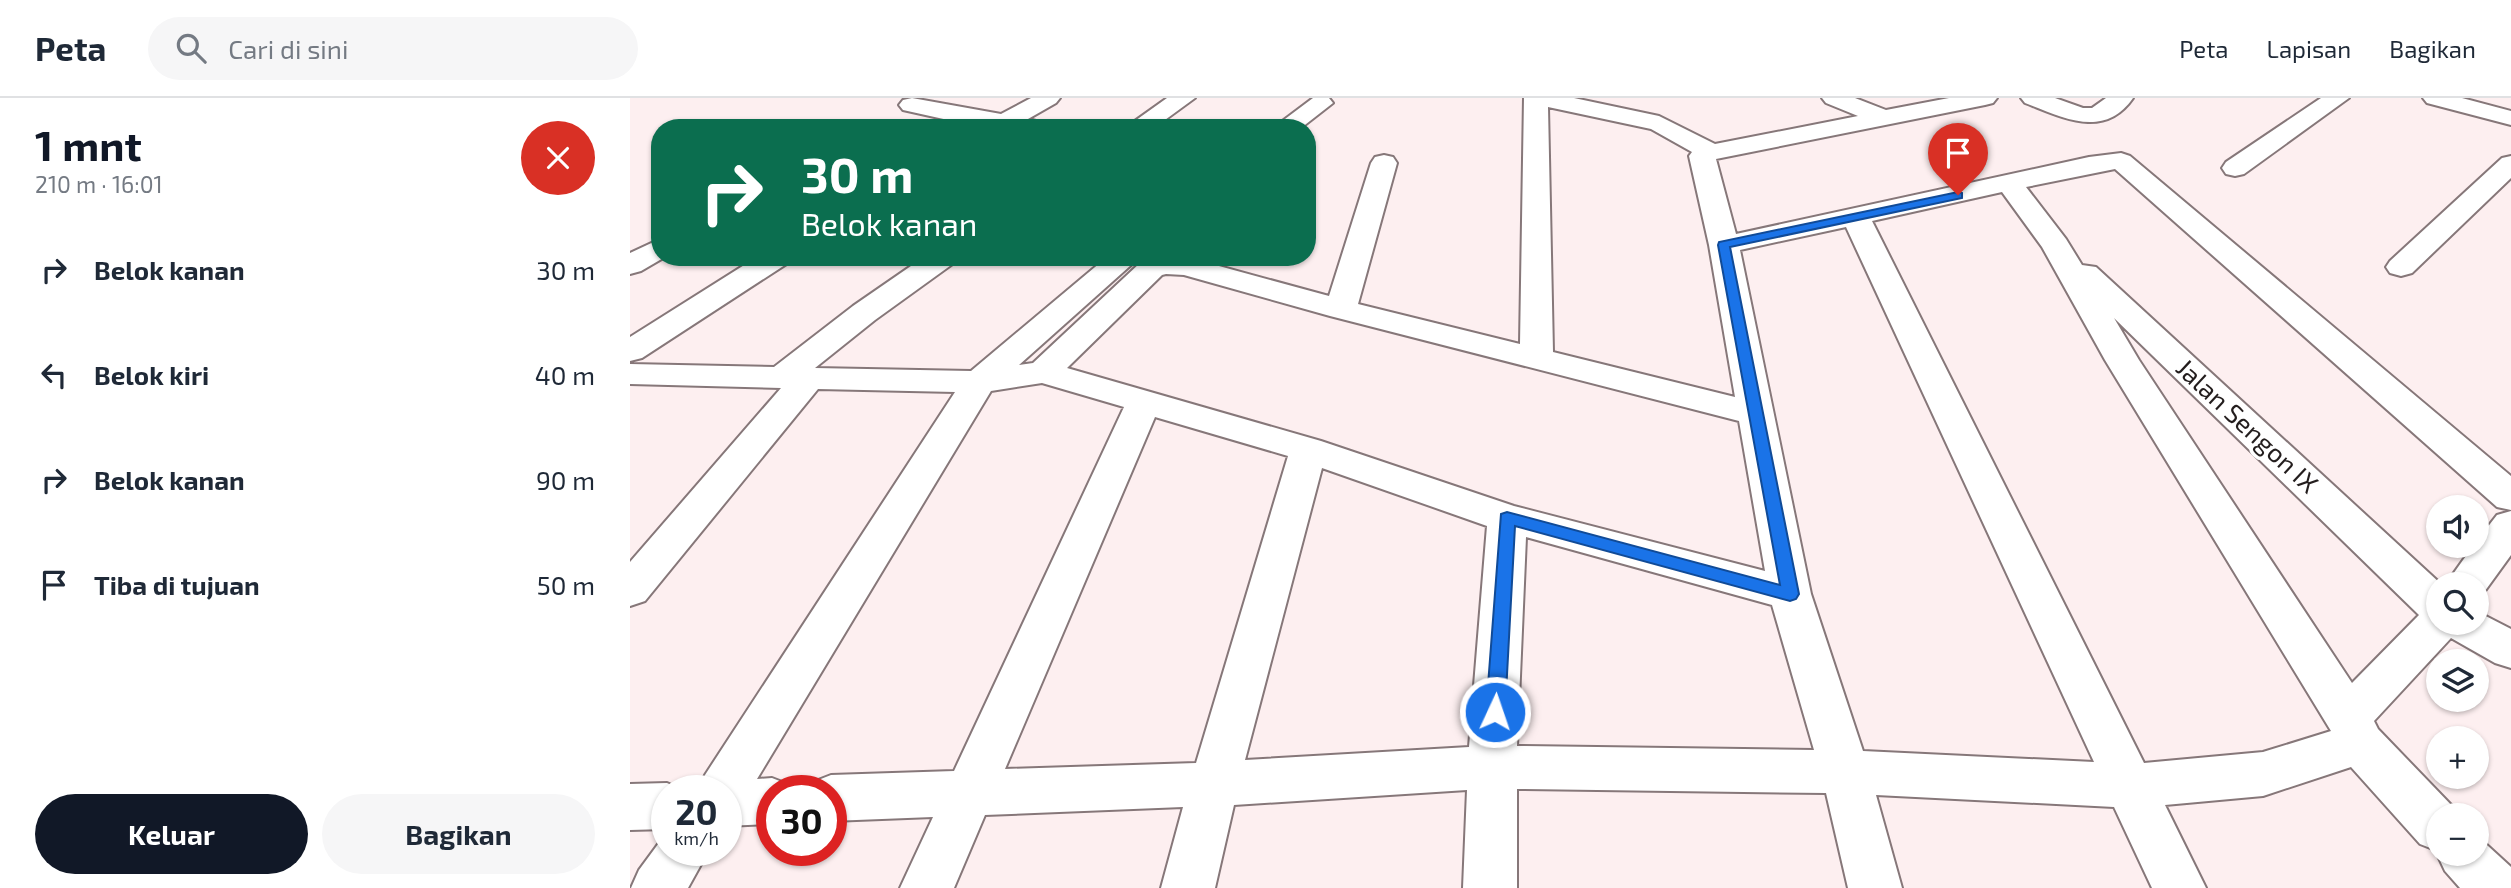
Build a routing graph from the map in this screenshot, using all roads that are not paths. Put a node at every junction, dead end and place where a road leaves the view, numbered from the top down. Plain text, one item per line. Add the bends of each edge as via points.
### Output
1 (1048, 98) edge
2 (1183, 98) edge
3 (1538, 98) edge
4 (1834, 98) edge
5 (1986, 98) edge
6 (2033, 98) edge
7 (2121, 98) edge
8 (2337, 98) edge
9 (2435, 98) edge
10 (1321, 103) dead end
11 (911, 105) dead end
12 (2080, 115) junction
13 (2511, 118) edge
14 (973, 119) edge
15 (1010, 119) edge
16 (1151, 119) edge
17 (1298, 119) edge
18 (1887, 119) junction
19 (1711, 152) junction
20 (2120, 161) junction
21 (1384, 163) dead end
22 (2511, 164) edge
23 (2235, 168) dead end
24 (2010, 184) junction
25 (1856, 217) junction
26 (1724, 245) junction
27 (2056, 245) junction
28 (651, 253) edge
29 (630, 265) edge
30 (767, 266) edge
31 (931, 266) edge
32 (1114, 266) edge
33 (2401, 267) dead end
34 (1341, 309) junction
35 (1536, 357) junction
36 (1043, 372) junction
37 (636, 374) edge
38 (795, 378) junction
39 (979, 382) junction
40 (1145, 400) junction
41 (1757, 414) junction
42 (1308, 450) junction
43 (2511, 497) edge
44 (1507, 518) junction
45 (2511, 525) edge
46 (2477, 572) edge
47 (630, 590) edge
48 (1790, 594) junction
49 (2426, 596) edge
50 (2429, 635) edge
51 (2483, 635) edge
52 (2511, 650) edge
53 (2355, 730) junction
54 (1492, 767) junction
55 (1845, 772) junction
56 (733, 775) edge
57 (1214, 783) junction
58 (2130, 786) junction
59 (971, 791) junction
60 (847, 797) edge
61 (651, 806) edge
62 (630, 807) edge
63 (2426, 813) edge
64 (672, 866) edge
65 (2474, 866) edge
66 (658, 888) edge
67 (927, 888) edge
68 (1188, 888) edge
69 (1490, 888) edge
70 (1875, 888) edge
71 (2179, 888) edge
72 (2495, 888) edge

1 - 15 street
2 - 16 street
3 - 19 street via 1659,123
3 - 35 street
4 - 18 street
5 - 18 street
6 - 12 street
7 - 12 street via 2097,115
8 - 23 street
9 - 13 street
10 - 17 street
11 - 14 street
12 - 20 street via 2099,135 2138,152
18 - 19 street
19 - 26 street via 1702,156
20 - 24 street
20 - 43 street
21 - 34 street
22 - 33 street
24 - 25 street
24 - 27 street
25 - 26 street
25 - 58 street
26 - 41 street
27 - 49 street, Jalan Sengon IX
27 - 53 street via 2122,360
28 - 29 street
30 - 37 street
31 - 38 street via 864,313
32 - 39 street
34 - 35 street
34 - 36 street via 1195,267 1156,266
35 - 41 street
36 - 39 street
36 - 40 street
37 - 38 street
38 - 39 street
38 - 47 street
39 - 56 street
40 - 42 street
40 - 59 street
41 - 48 street
42 - 44 street
42 - 57 street
44 - 48 street
44 - 54 street
45 - 46 street
48 - 55 street
50 - 53 street
51 - 52 street
53 - 58 street via 2263,774
53 - 63 street
54 - 55 street
54 - 57 street
54 - 69 street
55 - 58 street
55 - 70 street
57 - 59 street
57 - 68 street
58 - 71 street
59 - 60 street
59 - 67 street
61 - 62 street
64 - 66 street
65 - 72 street

